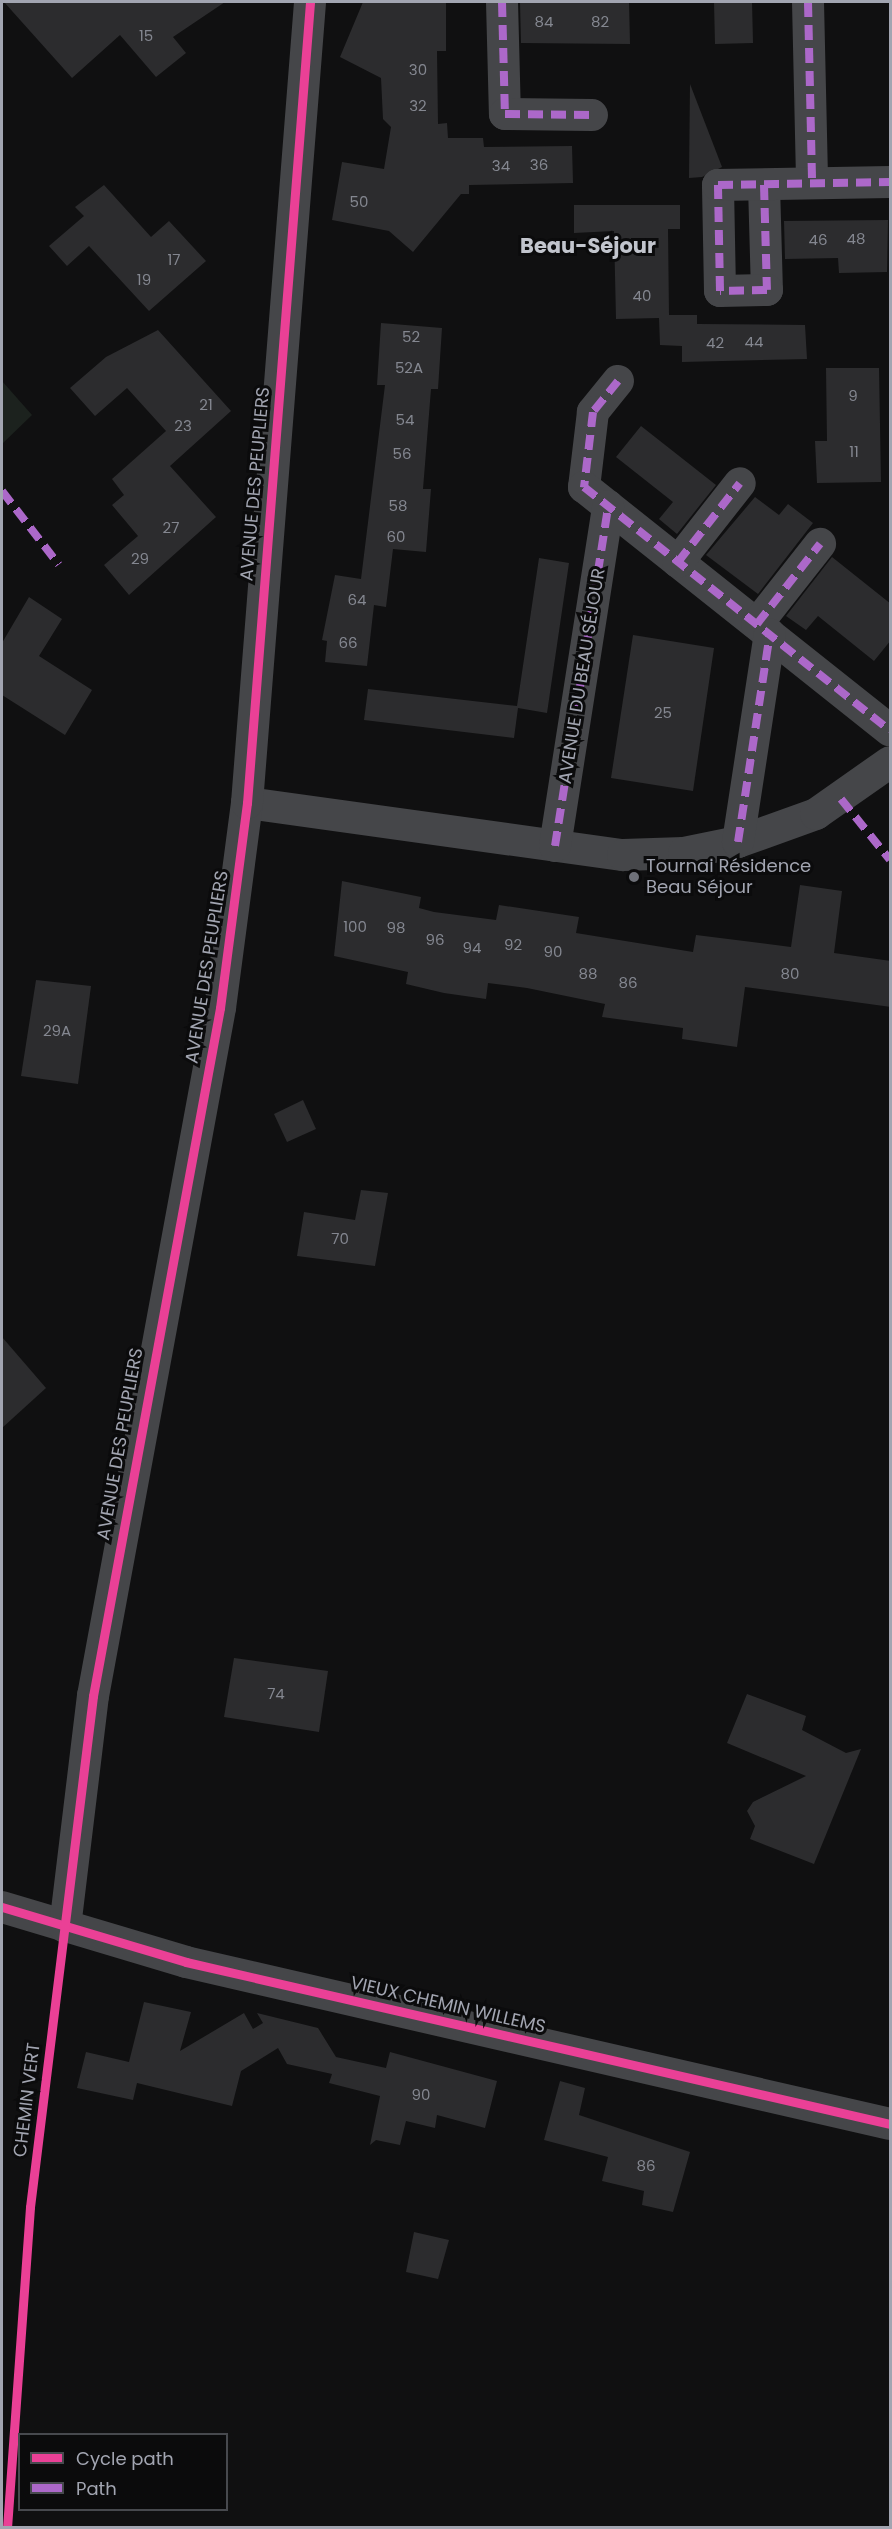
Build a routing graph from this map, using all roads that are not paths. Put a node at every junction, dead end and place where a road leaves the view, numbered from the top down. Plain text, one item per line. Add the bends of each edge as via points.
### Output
1 (310, 2) edge
2 (502, 2) edge
3 (808, 2) edge
4 (592, 116) dead end
5 (891, 182) edge
6 (812, 183) junction
7 (764, 185) dead end
8 (618, 381) dead end
9 (740, 483) dead end
10 (608, 506) junction
11 (820, 544) dead end
12 (678, 562) junction
13 (763, 629) junction
14 (891, 730) edge
15 (891, 762) edge
16 (247, 803) junction
17 (738, 842) junction
18 (555, 846) junction
19 (2, 1907) edge
20 (65, 1928) junction
21 (891, 2124) edge

1 - 16 street, AVENUE DES PEUPLIERS
2 - 4 street via 505,114
3 - 6 street
5 - 6 street
6 - 7 street
8 - 10 street via 592,412 584,487
9 - 12 street
10 - 12 street
10 - 18 street, AVENUE DU BEAU SÉJOUR
11 - 13 street
12 - 13 street
13 - 14 street
13 - 17 street
15 - 17 street via 816,814
16 - 18 street
16 - 20 street, AVENUE DES PEUPLIERS via 220,1008 93,1696
17 - 18 street via 684,852 623,855
19 - 20 street, VIEUX CHEMIN WILLEMS
20 - 21 street, VIEUX CHEMIN WILLEMS via 186,1962

